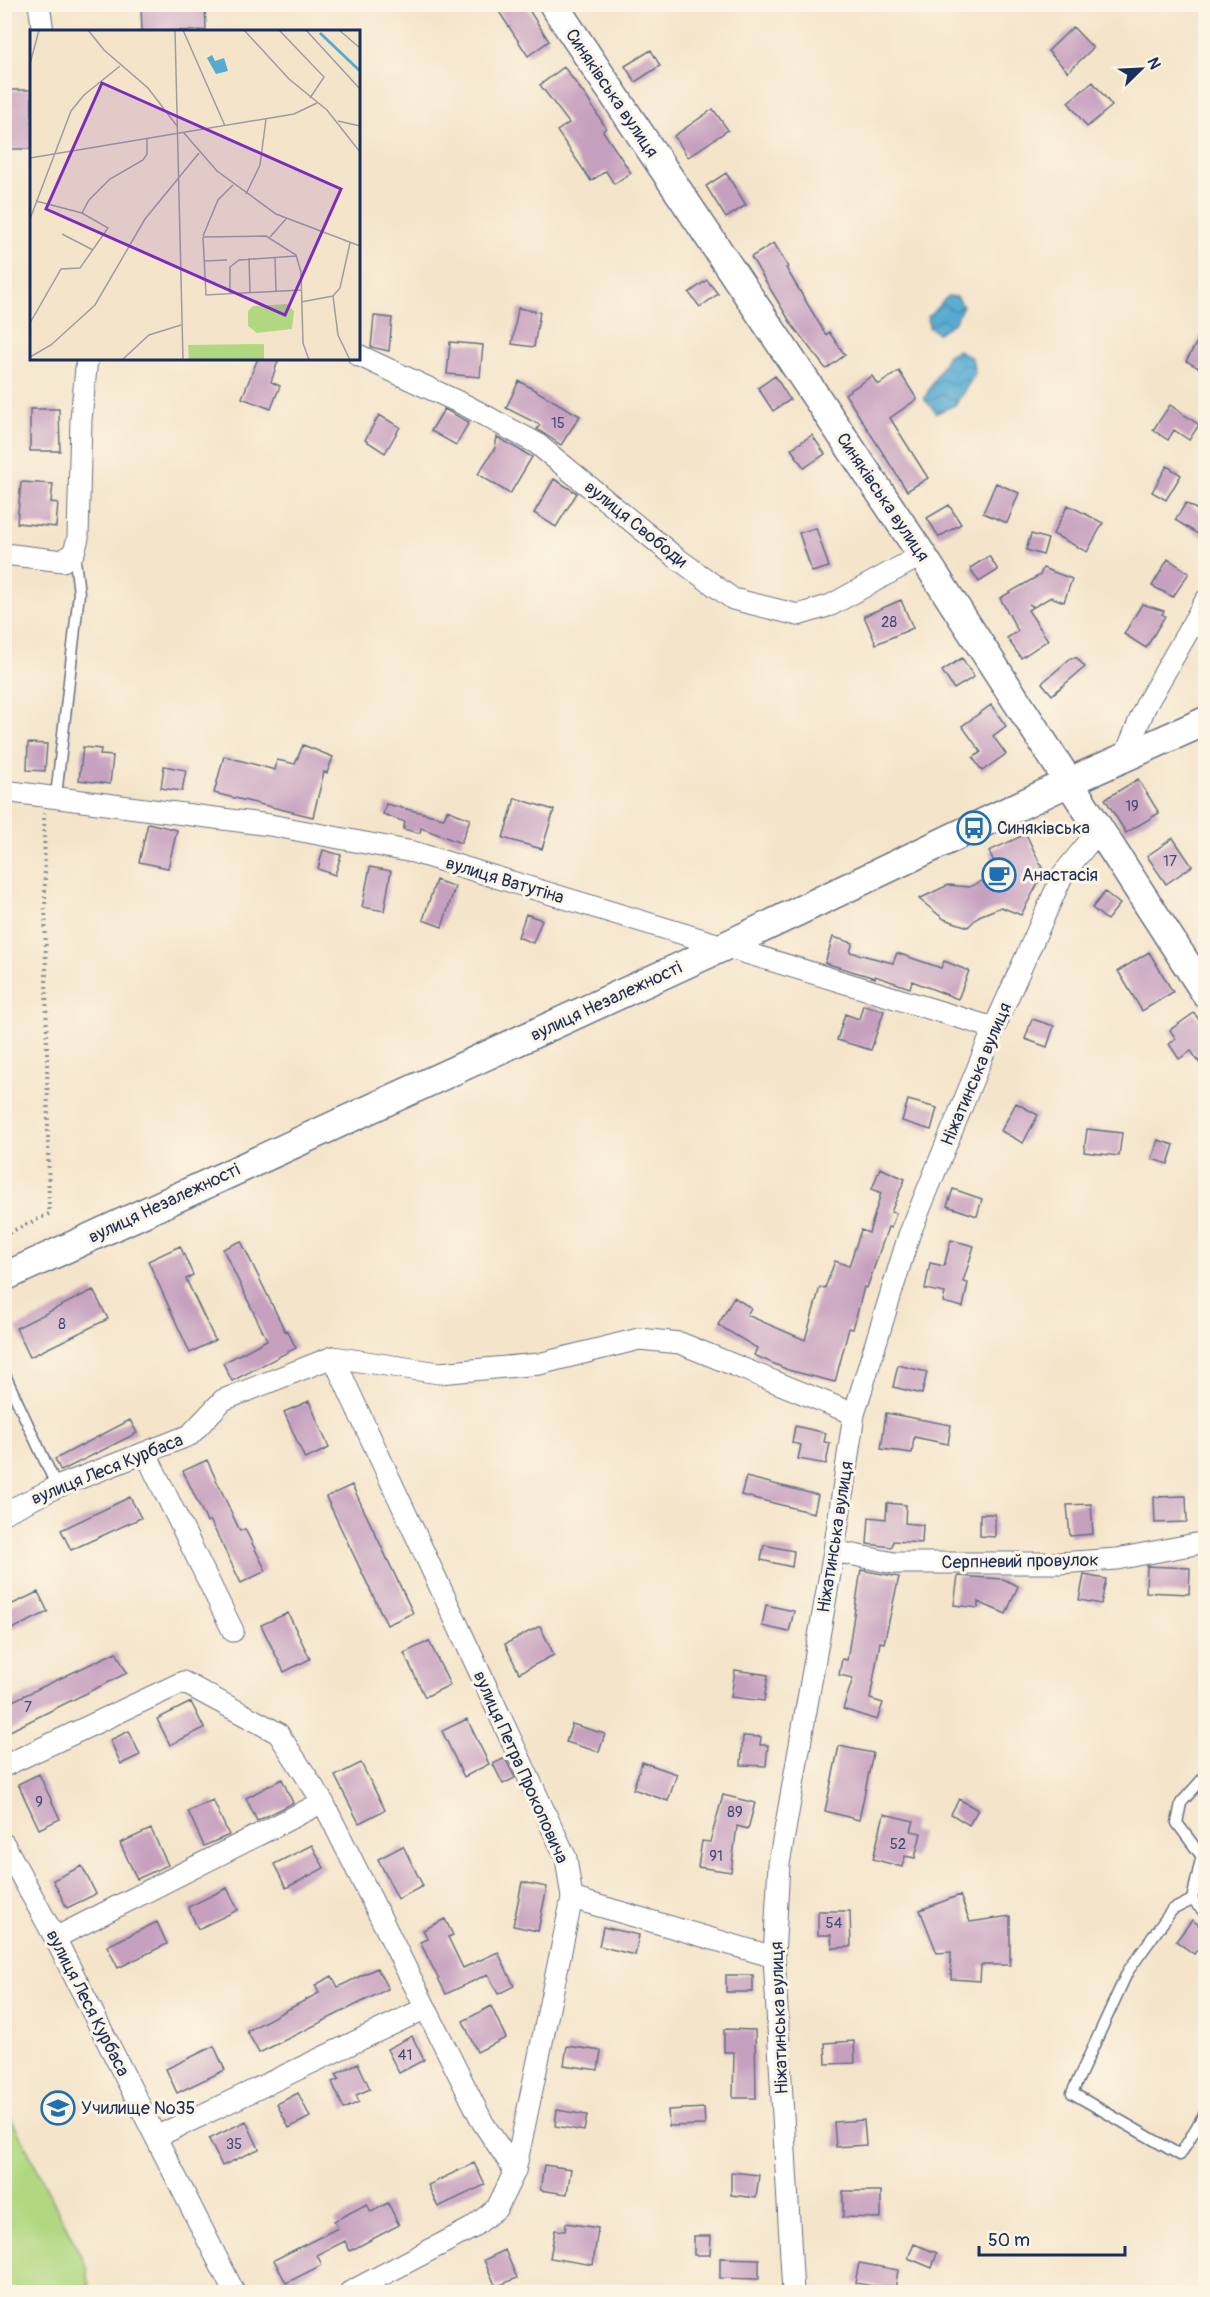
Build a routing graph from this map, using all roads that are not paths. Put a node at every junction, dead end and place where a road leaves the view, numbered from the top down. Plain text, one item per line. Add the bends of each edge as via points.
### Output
1 (39, 4) edge
2 (553, 4) edge
3 (43, 30) edge
4 (360, 356) edge
5 (87, 360) edge
6 (74, 552) junction
7 (4, 554) edge
8 (922, 555) junction
9 (1206, 600) edge
10 (1206, 721) edge
11 (1124, 758) junction
12 (1067, 783) junction
13 (4, 791) edge
14 (50, 795) junction
15 (1099, 830) junction
16 (723, 947) junction
17 (1206, 994) edge
18 (994, 1028) junction
19 (4, 1276) edge
20 (333, 1357) junction
21 (4, 1373) edge
22 (854, 1414) junction
23 (146, 1454) junction
24 (57, 1487) junction
25 (4, 1513) edge
26 (1206, 1542) edge
27 (834, 1551) junction
28 (233, 1631) dead end
29 (4, 1766) edge
30 (1206, 1775) edge
31 (323, 1802) junction
32 (4, 1844) edge
33 (1203, 1861) edge
34 (572, 1898) junction
35 (1192, 1900) junction
36 (1206, 1914) edge
37 (55, 1938) junction
38 (774, 1957) junction
39 (426, 2008) junction
40 (1206, 2111) edge
41 (156, 2137) junction
42 (515, 2170) junction
43 (234, 2292) edge
44 (350, 2292) edge
45 (793, 2292) edge

1 - 3 street
2 - 8 street, Синяківська вулиця
4 - 8 street, вулиця Свободи via 536,443 732,599 798,615 831,605
5 - 6 street via 78,538
6 - 7 street via 63,561
6 - 14 lane via 79,593
8 - 12 street, Синяківська вулиця
9 - 11 street via 1146,705
10 - 11 street, вулиця Незалежності
11 - 12 street, вулиця Незалежності
12 - 15 street, Синяківська вулиця
12 - 16 street, вулиця Незалежності
13 - 14 street, вулиця Ватутіна
14 - 16 street, вулиця Ватутіна via 270,825 413,852
15 - 17 street, Синяківська вулиця
15 - 18 street, Ніжатинська вулиця via 1064,874
16 - 18 street, вулиця Ватутіна
16 - 19 street, вулиця Незалежності
18 - 22 street, Ніжатинська вулиця via 909,1235
20 - 22 street via 439,1373 539,1364 639,1339 680,1343
20 - 23 street, вулиця Леся Курбаса via 223,1400 190,1435
20 - 34 street, вулиця Петра Прокоповича via 566,1858
21 - 24 lane
22 - 27 street, Ніжатинська вулиця
23 - 24 street, вулиця Леся Курбаса
23 - 28 street
24 - 25 street, вулиця Леся Курбаса
26 - 27 street, Серпневий провулок via 1117,1559 1059,1563 894,1563
27 - 38 street, Ніжатинська вулиця via 779,1864
29 - 31 street via 183,1682 278,1733
30 - 33 lane via 1181,1803 1177,1823
31 - 37 street
31 - 39 street
32 - 37 street, вулиця Леся Курбаса
33 - 35 lane
34 - 38 street
34 - 42 street, вулиця Петра Прокоповича
35 - 36 lane
35 - 40 lane via 1172,1910 1128,1971 1072,2093 1180,2155
37 - 41 street, вулиця Леся Курбаса
38 - 45 street, Ніжатинська вулиця
39 - 41 street
39 - 42 street via 483,2123
41 - 43 street, вулиця Леся Курбаса
42 - 44 street, вулиця Петра Прокоповича via 497,2208 472,2228

